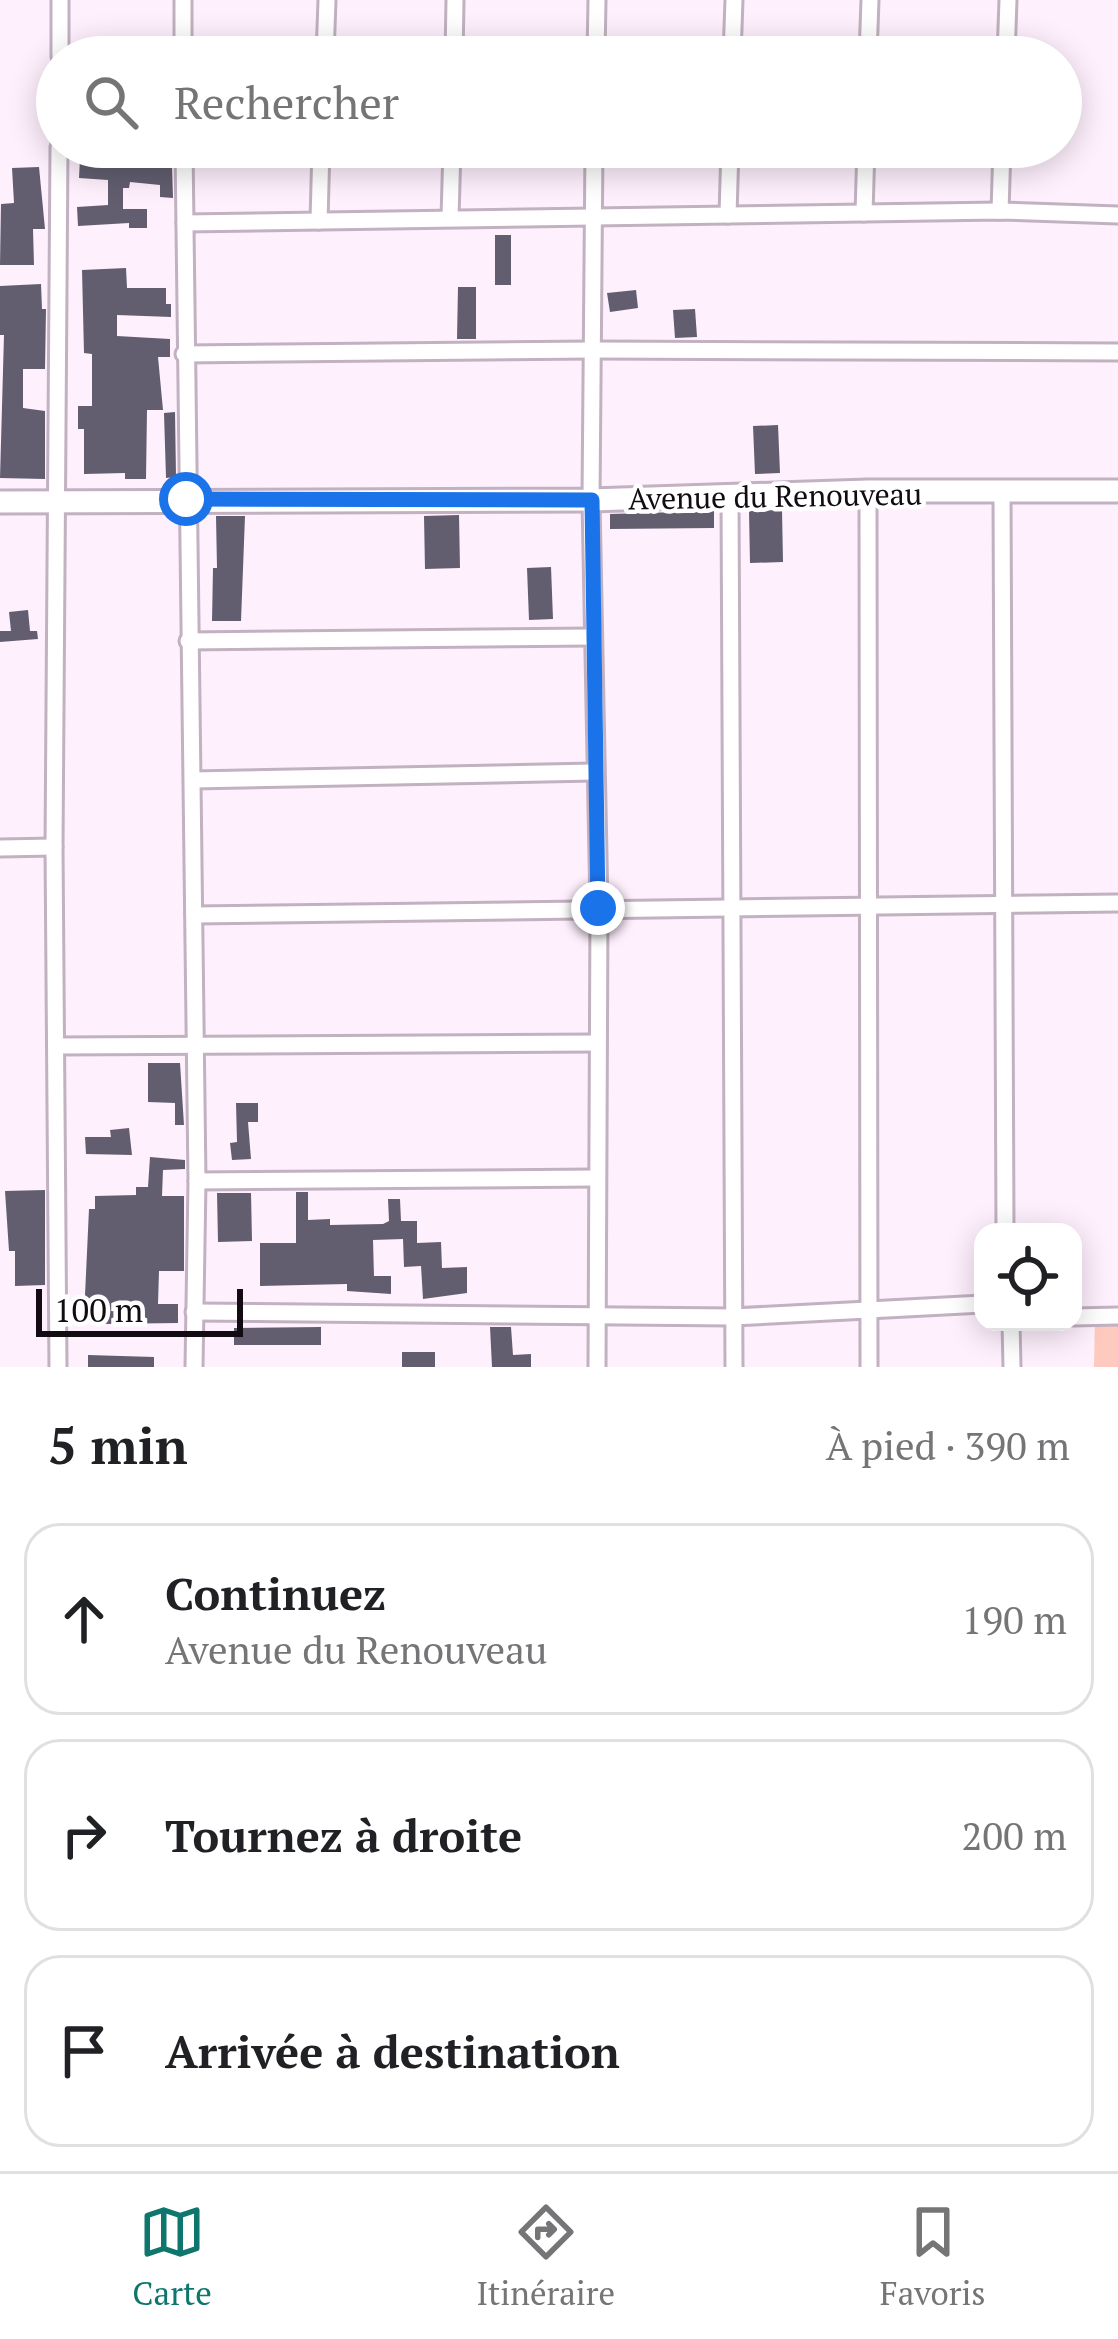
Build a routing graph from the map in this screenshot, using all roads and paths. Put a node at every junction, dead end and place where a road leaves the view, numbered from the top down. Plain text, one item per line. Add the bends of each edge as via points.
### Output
1 (60, 0) edge
2 (183, 0) edge
3 (327, 0) edge
4 (455, 0) edge
5 (597, 0) edge
6 (734, 0) edge
7 (870, 0) edge
8 (1008, 0) edge
9 (60, 36) edge
10 (183, 36) edge
11 (326, 36) edge
12 (454, 36) edge
13 (596, 36) edge
14 (733, 36) edge
15 (869, 36) edge
16 (1007, 36) edge
17 (59, 168) edge
18 (184, 168) edge
19 (320, 168) edge
20 (451, 168) edge
21 (594, 168) edge
22 (729, 168) edge
23 (865, 168) edge
24 (1001, 168) edge
25 (1000, 211) junction
26 (864, 213) junction
27 (728, 215) junction
28 (1118, 215) edge
29 (450, 218) junction
30 (593, 219) junction
31 (319, 221) junction
32 (185, 223) junction
33 (593, 350) junction
34 (1118, 352) edge
35 (184, 354) junction
36 (868, 491) junction
37 (1118, 491) edge
38 (1002, 493) junction
39 (730, 496) junction
40 (186, 499) junction
41 (592, 500) junction
42 (56, 501) junction
43 (0, 502) edge
44 (592, 637) junction
45 (188, 641) junction
46 (594, 772) junction
47 (193, 780) junction
48 (54, 847) junction
49 (0, 848) edge
50 (1118, 903) edge
51 (1002, 905) junction
52 (870, 906) junction
53 (730, 907) junction
54 (598, 908) junction
55 (194, 915) junction
56 (597, 1043) junction
57 (57, 1046) junction
58 (195, 1048) junction
59 (596, 1178) junction
60 (197, 1180) junction
61 (1005, 1223) edge
62 (974, 1304) edge
63 (868, 1310) junction
64 (194, 1312) junction
65 (596, 1316) junction
66 (1118, 1316) edge
67 (733, 1317) junction
68 (1082, 1317) edge
69 (1010, 1331) edge
70 (58, 1367) edge
71 (194, 1367) edge
72 (597, 1367) edge
73 (734, 1367) edge
74 (869, 1367) edge
75 (1012, 1367) edge

1 - 9 street
2 - 10 street
3 - 11 street
4 - 12 street
5 - 13 street
6 - 14 street
7 - 15 street
8 - 16 street
17 - 42 street
18 - 32 street
19 - 31 street
20 - 29 street
21 - 30 street
22 - 27 street
23 - 26 street
24 - 25 street
25 - 26 street
25 - 28 street
26 - 27 street
27 - 30 street
29 - 30 street
29 - 31 street
30 - 33 street
31 - 32 street
32 - 35 street
33 - 34 street
33 - 35 street
33 - 41 street
35 - 40 street
36 - 38 main road, Avenue du Renouveau
36 - 39 main road, Avenue du Renouveau
36 - 52 street
37 - 38 main road, Avenue du Renouveau
38 - 51 street
39 - 41 main road, Avenue du Renouveau
39 - 53 street
40 - 41 main road, Avenue du Renouveau
40 - 42 main road, Avenue du Renouveau
40 - 45 street
41 - 44 street
42 - 43 main road, Avenue du Renouveau
42 - 48 street
44 - 45 street
44 - 46 street
45 - 47 street
46 - 47 street
46 - 54 street
47 - 55 street
48 - 49 street
48 - 57 street
50 - 51 street
51 - 52 street
51 - 61 street
52 - 53 street
52 - 63 street
53 - 54 street
53 - 67 street
54 - 55 street
54 - 56 street
55 - 58 street
56 - 58 street
56 - 59 street
57 - 58 street
57 - 70 street
58 - 60 street
59 - 60 street
59 - 65 street
60 - 64 street
62 - 63 street
63 - 67 street
63 - 74 street
64 - 65 street
64 - 71 street
65 - 67 street
65 - 72 street
66 - 68 street
67 - 73 street
69 - 75 street

